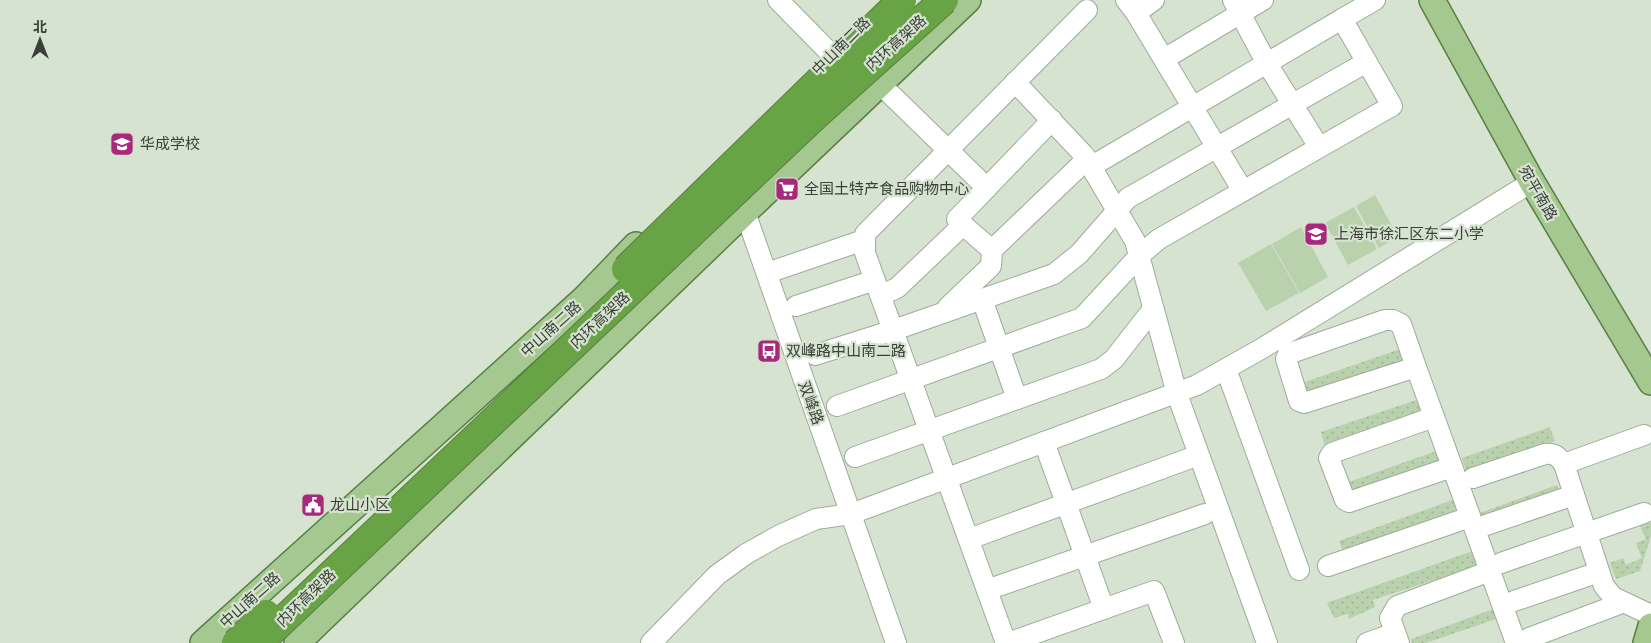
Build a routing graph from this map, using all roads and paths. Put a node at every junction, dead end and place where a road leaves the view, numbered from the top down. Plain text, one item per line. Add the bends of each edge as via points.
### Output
1 (778, 0) edge
2 (886, 0) edge
3 (902, 0) edge
4 (944, 0) edge
5 (968, 0) edge
6 (1154, 0) edge
7 (1263, 0) edge
8 (1375, 0) edge
9 (1432, 0) edge
10 (1131, 6) edge
11 (1237, 6) edge
12 (1086, 10) dead end
13 (1342, 19) junction
14 (832, 55) junction
15 (1164, 59) junction
16 (1266, 62) junction
17 (1366, 63) junction
18 (1015, 82) junction
19 (880, 84) junction
20 (1292, 105) junction
21 (1191, 106) junction
22 (1052, 120) junction
23 (1319, 147) junction
24 (1216, 148) junction
25 (948, 150) junction
26 (1089, 163) junction
27 (714, 170) junction
28 (1532, 182) junction
29 (987, 188) junction
30 (1243, 191) junction
31 (1117, 211) junction
32 (745, 212) junction
33 (963, 225) junction
34 (864, 240) junction
35 (1140, 255) junction
36 (991, 258) junction
37 (766, 273) junction
38 (878, 287) junction
39 (1013, 288) junction
40 (982, 299) junction
41 (796, 306) dead end
42 (1153, 309) junction
43 (943, 313) junction
44 (894, 330) junction
45 (999, 348) junction
46 (815, 355) dead end
47 (1416, 367) junction
48 (1226, 369) junction
49 (911, 380) junction
50 (1651, 382) edge
51 (1177, 394) junction
52 (1017, 399) junction
53 (837, 406) dead end
54 (1434, 417) junction
55 (930, 431) junction
56 (1644, 435) dead end
57 (1044, 442) junction
58 (855, 457) dead end
59 (1188, 459) dead end
60 (1564, 464) junction
61 (1452, 467) junction
62 (947, 478) junction
63 (1473, 478) dead end
64 (1574, 495) junction
65 (1066, 504) junction
66 (1644, 513) dead end
67 (852, 514) junction
68 (1205, 514) dead end
69 (1478, 521) junction
70 (1587, 534) junction
71 (969, 539) junction
72 (1084, 556) junction
73 (1328, 566) dead end
74 (1495, 567) junction
75 (1299, 570) dead end
76 (1600, 572) junction
77 (987, 590) junction
78 (1514, 601) dead end
79 (1622, 603) junction
80 (1104, 609) junction
81 (1651, 614) edge
82 (1651, 626) edge
83 (656, 637) edge
84 (1397, 638) edge
85 (1514, 640) edge
86 (203, 643) edge
87 (236, 643) edge
88 (259, 643) edge
89 (297, 643) edge
90 (896, 643) edge
91 (1007, 643) edge
92 (1174, 643) edge
93 (1267, 643) edge
94 (1367, 643) edge
95 (1646, 643) edge

1 - 14 street
2 - 14 main road, 中山南二路
3 - 87 highway, 内环高架路, bridge
4 - 88 highway, 内环高架路, bridge via 816,115
5 - 19 main road
6 - 10 street
7 - 11 street
8 - 13 street
9 - 28 main road, 宛平南路
10 - 15 street
11 - 15 street
11 - 16 street
12 - 18 street
13 - 16 street
13 - 17 street
14 - 27 main road, 中山南二路
15 - 21 street
16 - 20 street
16 - 21 street
17 - 20 street
17 - 23 street via 1392,106
18 - 22 street
18 - 25 street
19 - 25 street
19 - 32 main road
20 - 23 street
20 - 24 street
21 - 24 street
21 - 26 street
22 - 26 street
22 - 29 street
23 - 30 street
24 - 30 street
24 - 31 street via 1128,198
25 - 29 street
25 - 34 street via 865,234
26 - 31 street
26 - 36 street
27 - 32 street, 双峰路
27 - 86 main road, 中山南二路 via 677,203 584,299
28 - 48 street
28 - 50 main road, 宛平南路
29 - 33 street via 957,219
30 - 35 street via 1170,232
31 - 35 street
31 - 39 street via 1065,266 1054,274
32 - 37 street, 双峰路
32 - 89 main road
33 - 36 street
33 - 38 street via 897,288
34 - 37 street
34 - 38 street
35 - 42 street
35 - 45 street via 1082,318
36 - 39 street
36 - 43 street
37 - 67 street, 双峰路
38 - 41 street
38 - 44 street
39 - 40 street
40 - 43 street
40 - 45 street
42 - 51 street
42 - 52 street via 1114,359 1101,369
43 - 44 street
44 - 46 street
44 - 49 street
45 - 49 street
45 - 52 street
47 - 47 street via 1401,324 1392,320 1288,354 1286,359 1299,401 1304,403
47 - 54 street
48 - 51 street
48 - 75 street
49 - 53 street
49 - 55 street
51 - 57 street
51 - 93 street
52 - 55 street
54 - 61 street
54 - 61 street via 1332,453 1329,458 1345,500 1349,502
55 - 58 street
55 - 62 street
56 - 60 street
57 - 62 street
57 - 65 street
59 - 65 street
60 - 63 street via 1552,453 1545,454
60 - 64 street
61 - 69 street
62 - 67 street
62 - 71 street
64 - 69 street
64 - 70 street
65 - 71 street
65 - 72 street
66 - 70 street
67 - 83 street via 816,519 746,554 717,575
67 - 90 street, 双峰路
68 - 72 street
69 - 73 street
69 - 74 street
70 - 74 street
70 - 76 street
71 - 77 street
72 - 77 street
72 - 80 street
74 - 84 street via 1397,606 1390,618
74 - 85 street
76 - 78 street
76 - 79 street via 1604,586
77 - 91 street
79 - 81 street
79 - 85 street
80 - 91 street
80 - 92 street via 1154,591
82 - 95 main road
84 - 94 street

